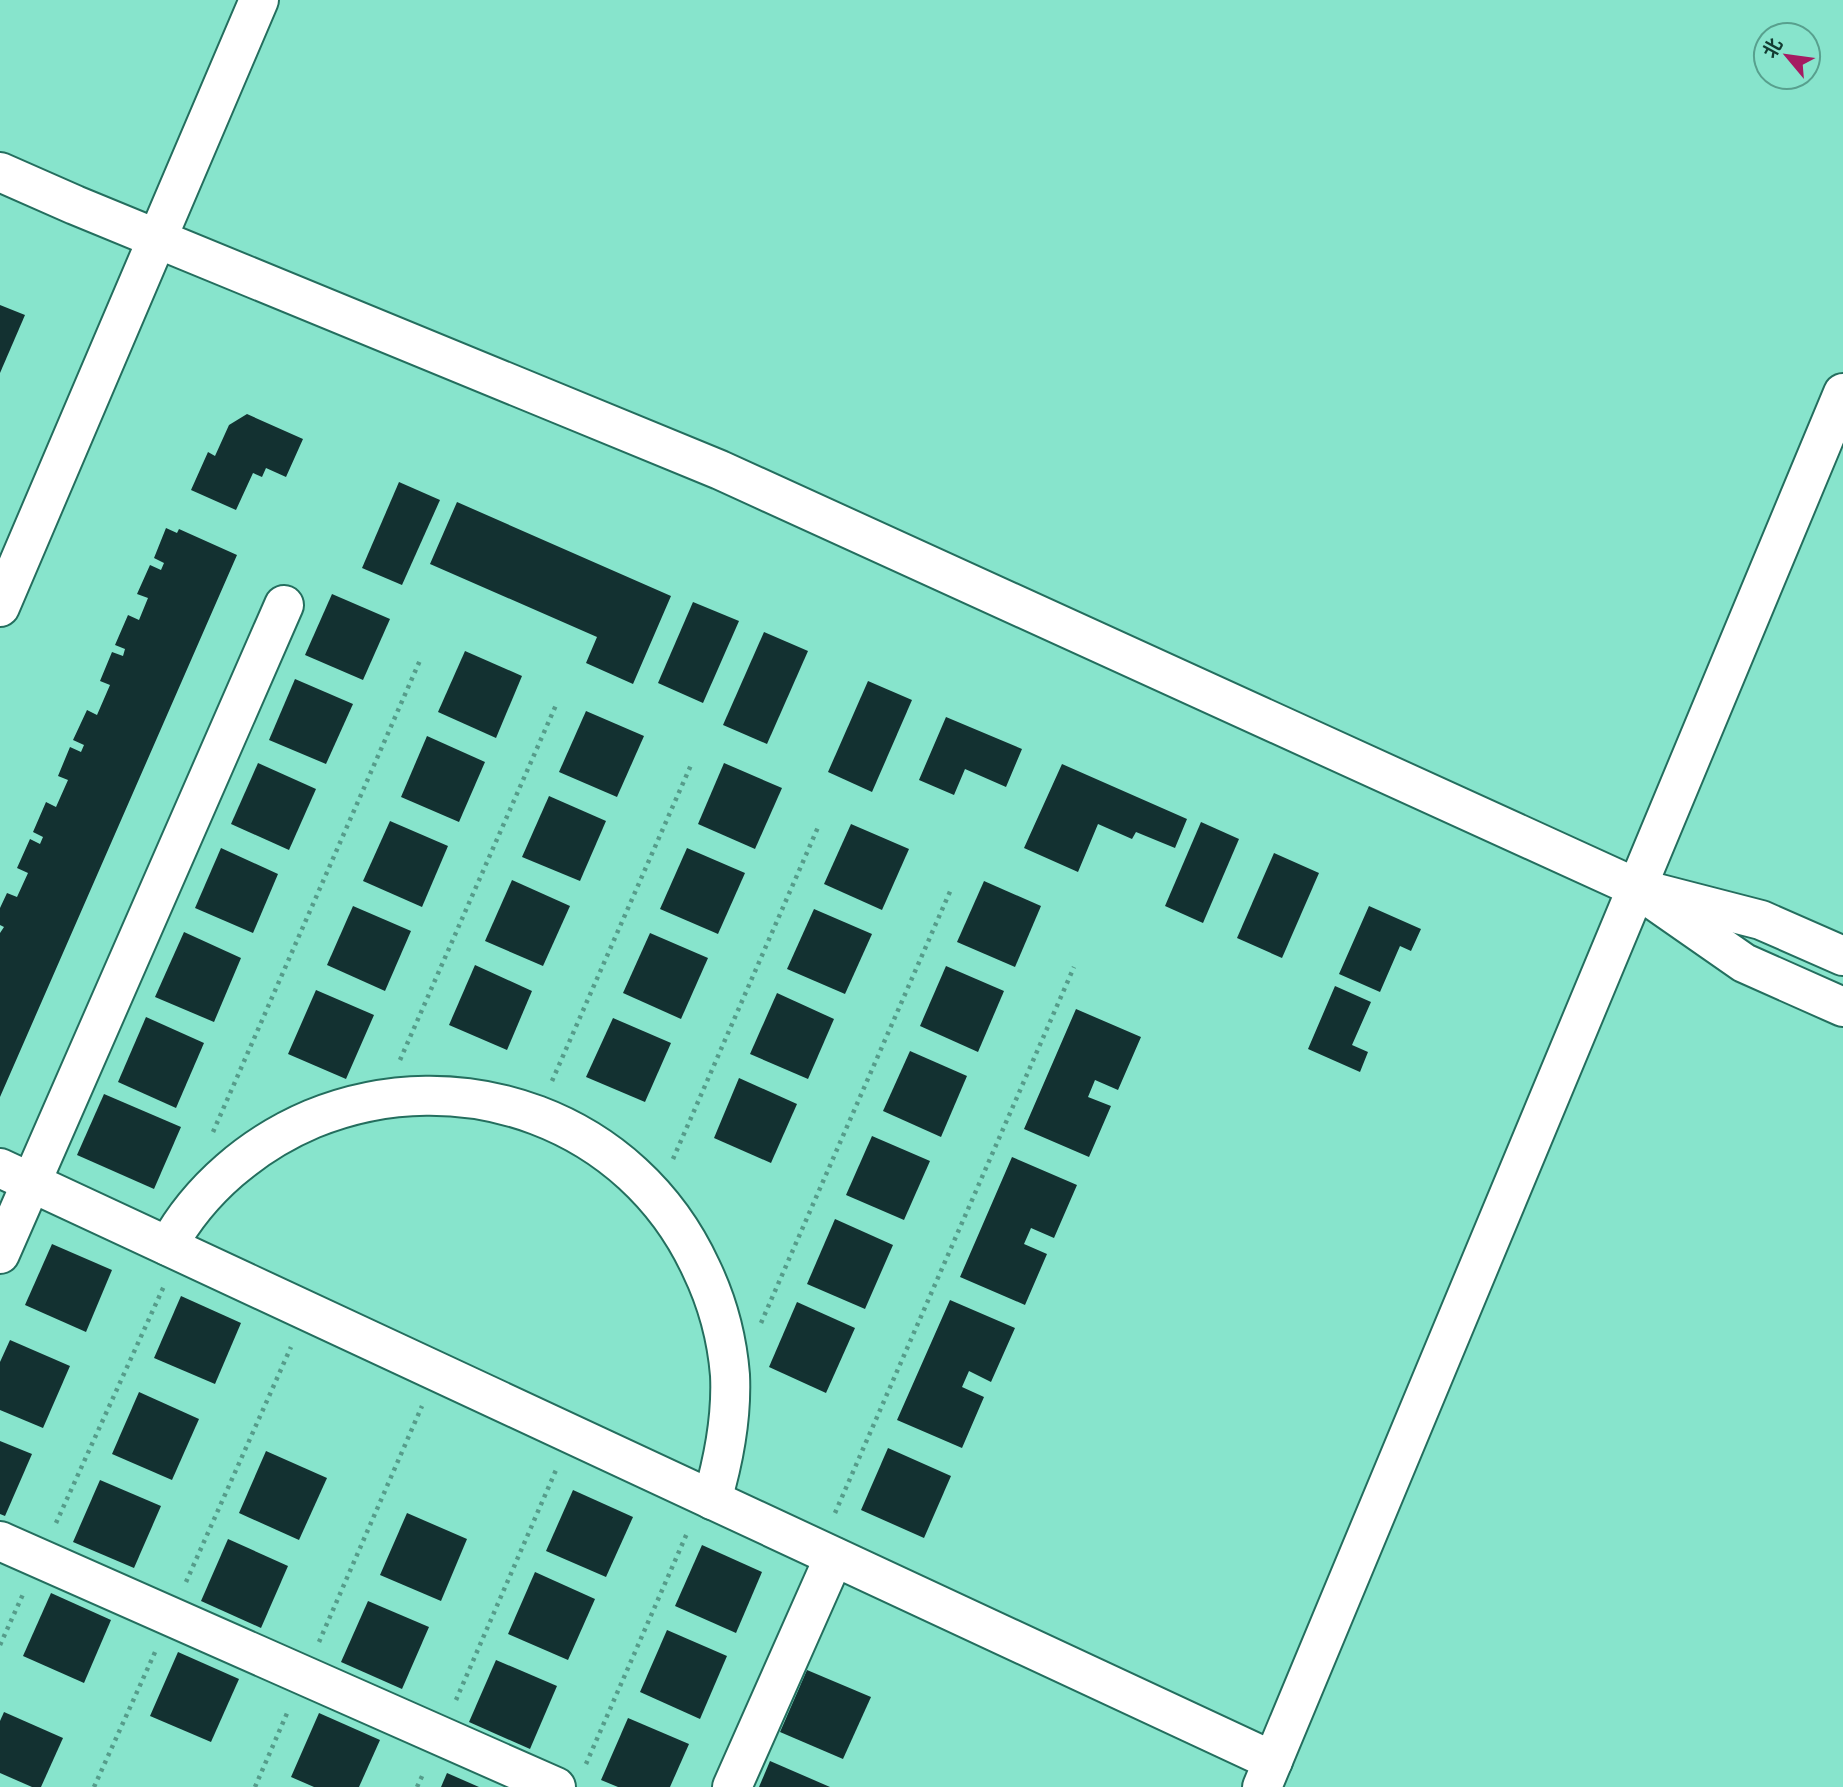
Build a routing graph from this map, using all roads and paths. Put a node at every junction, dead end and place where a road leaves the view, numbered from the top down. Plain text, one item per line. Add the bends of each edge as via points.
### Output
1 (259, 0) edge
2 (0, 172) edge
3 (157, 239) junction
4 (1843, 393) edge
5 (284, 605) dead end
6 (0, 607) edge
7 (421, 658) dead end
8 (556, 705) dead end
9 (691, 765) dead end
10 (819, 825) dead end
11 (952, 887) dead end
12 (1637, 888) junction
13 (1843, 956) edge
14 (1074, 967) dead end
15 (1843, 1007) edge
16 (383, 1099) junction
17 (538, 1114) junction
18 (209, 1142) dead end
19 (15, 1176) edge
20 (656, 1198) junction
21 (174, 1249) junction
22 (0, 1254) edge
23 (307, 1311) junction
24 (437, 1372) junction
25 (730, 1374) junction
26 (572, 1434) junction
27 (708, 1498) junction
28 (0, 1541) edge
29 (827, 1553) junction
30 (40, 1558) junction
31 (171, 1617) junction
32 (0, 1645) edge
33 (304, 1675) junction
34 (440, 1735) junction
35 (1268, 1774) edge
36 (569, 1781) edge
37 (94, 1787) edge
38 (255, 1787) edge
39 (417, 1787) edge
40 (732, 1787) edge

1 - 3 street
2 - 3 street
3 - 6 street
3 - 12 street via 720,470
4 - 12 street
5 - 19 street
7 - 18 path
8 - 16 path
9 - 17 path
10 - 20 path
11 - 25 path via 748,1354
12 - 13 street via 1761,920
12 - 15 street via 1744,963
12 - 35 street
14 - 29 path
16 - 17 street via 456,1096
16 - 21 street via 333,1111 259,1147 197,1204
17 - 20 street via 612,1155
19 - 21 street
19 - 22 street
20 - 25 street via 694,1251 711,1290
21 - 23 street
21 - 30 path
23 - 24 street
23 - 31 path
24 - 26 street
24 - 33 path
25 - 27 street via 730,1418 723,1461
26 - 27 street
26 - 34 path
27 - 29 street
27 - 36 path
28 - 30 street
29 - 35 street
29 - 40 street
30 - 31 street
30 - 32 path
31 - 33 street
31 - 37 path
33 - 34 street
33 - 38 path
34 - 36 street
34 - 39 path

